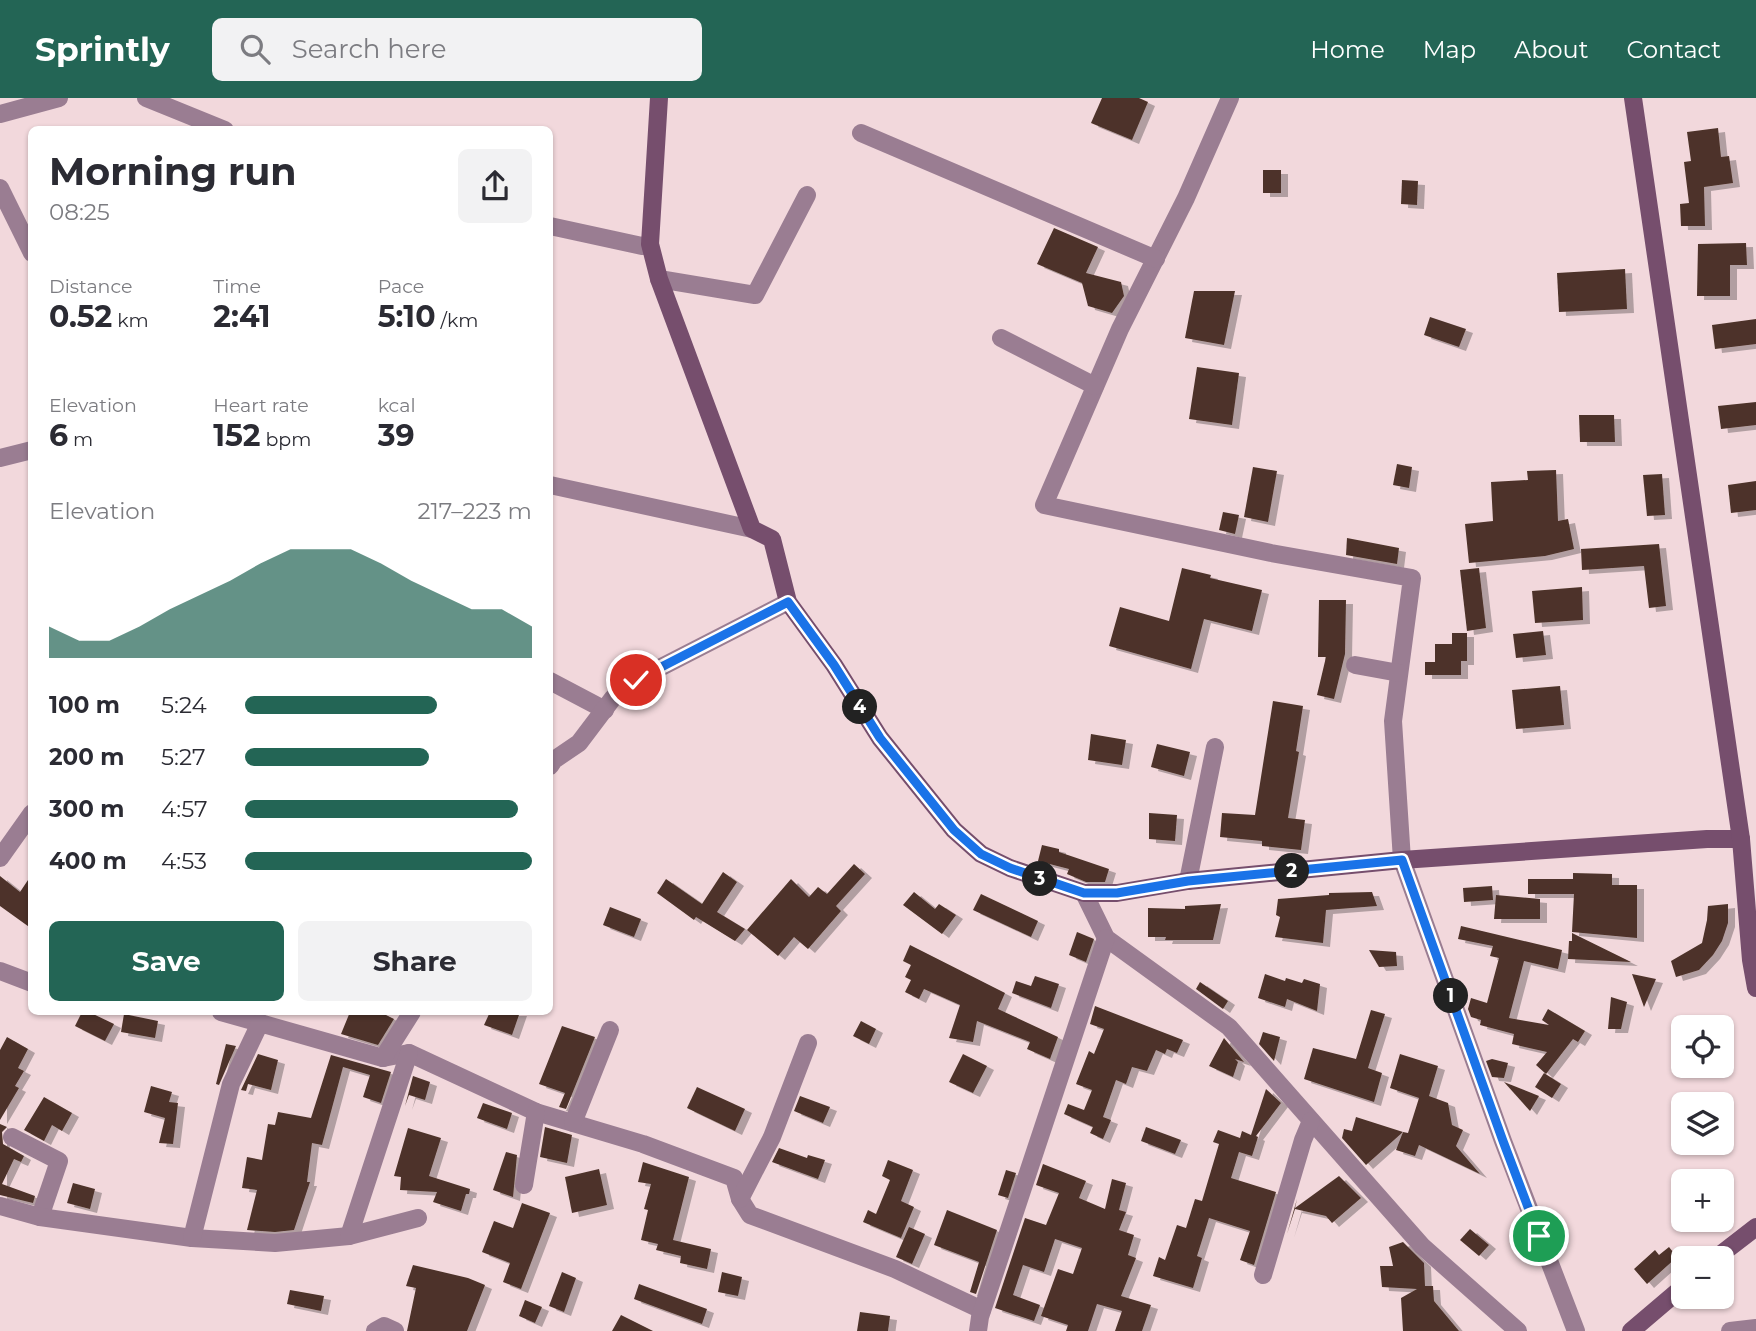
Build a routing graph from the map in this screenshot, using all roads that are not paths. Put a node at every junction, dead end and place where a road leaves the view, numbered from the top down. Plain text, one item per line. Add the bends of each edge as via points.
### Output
1 (59, 98) edge
2 (146, 98) edge
3 (659, 98) edge
4 (1230, 98) edge
5 (1633, 98) edge
6 (0, 114) edge
7 (201, 125) edge
8 (860, 132) dead end
9 (0, 188) edge
10 (807, 195) dead end
11 (553, 227) edge
12 (650, 244) junction
13 (28, 246) edge
14 (1156, 259) junction
15 (659, 279) junction
16 (1001, 338) dead end
17 (1095, 386) junction
18 (28, 451) edge
19 (0, 458) edge
20 (553, 486) edge
21 (752, 529) junction
22 (788, 602) junction
23 (1355, 665) dead end
24 (1399, 673) junction
25 (553, 683) edge
26 (604, 710) junction
27 (1215, 747) dead end
28 (553, 762) edge
29 (28, 819) edge
30 (1741, 839) junction
31 (0, 859) edge
32 (1402, 860) junction
33 (1188, 881) junction
34 (1084, 893) junction
35 (1106, 937) junction
36 (0, 971) edge
37 (28, 982) edge
38 (1756, 988) edge
39 (232, 1015) edge
40 (410, 1015) edge
41 (260, 1023) junction
42 (610, 1030) dead end
43 (808, 1043) dead end
44 (409, 1054) junction
45 (383, 1058) junction
46 (536, 1112) junction
47 (1311, 1121) junction
48 (573, 1123) junction
49 (12, 1136) dead end
50 (524, 1185) dead end
51 (740, 1199) junction
52 (0, 1206) edge
53 (40, 1217) junction
54 (418, 1218) dead end
55 (1756, 1227) edge
56 (349, 1236) junction
57 (192, 1238) junction
58 (1731, 1246) edge
59 (1263, 1275) dead end
60 (1671, 1297) edge
61 (982, 1310) junction
62 (1756, 1328) edge
63 (375, 1331) edge
64 (395, 1331) edge
65 (978, 1331) edge
66 (1518, 1331) edge
67 (1576, 1331) edge
68 (1631, 1331) edge
69 (1730, 1331) edge

1 - 6 street
2 - 7 street
3 - 12 street
4 - 14 street
5 - 30 street
8 - 14 street
9 - 13 street
10 - 15 street via 755,295
11 - 12 street
12 - 15 street
14 - 17 street
15 - 21 street
16 - 17 street
17 - 24 street via 1044,505 1412,578
18 - 19 street
20 - 21 street
21 - 22 street via 772,539
22 - 26 street via 636,680
22 - 34 street via 880,738 954,830 981,854
23 - 24 street
24 - 32 street via 1393,721
25 - 26 street
26 - 28 street via 579,743
27 - 33 street
29 - 31 street
30 - 32 street
30 - 38 street
32 - 33 street
32 - 67 street
33 - 34 street via 1117,893
34 - 35 street
35 - 47 street via 1228,1027
35 - 61 street
36 - 37 street
39 - 41 street
40 - 45 street
41 - 45 street
41 - 57 street via 232,1084
42 - 48 street
43 - 51 street via 772,1137
44 - 45 street
44 - 46 street
44 - 56 street
46 - 48 street
46 - 50 street
47 - 59 street
47 - 66 street via 1423,1246
48 - 51 street via 734,1178
49 - 53 street via 59,1161
51 - 61 street via 750,1215 895,1269
52 - 53 street
53 - 57 street
54 - 56 street
55 - 58 street
56 - 57 street via 275,1243
60 - 68 street
61 - 65 street
62 - 69 street
63 - 64 street via 384,1326

